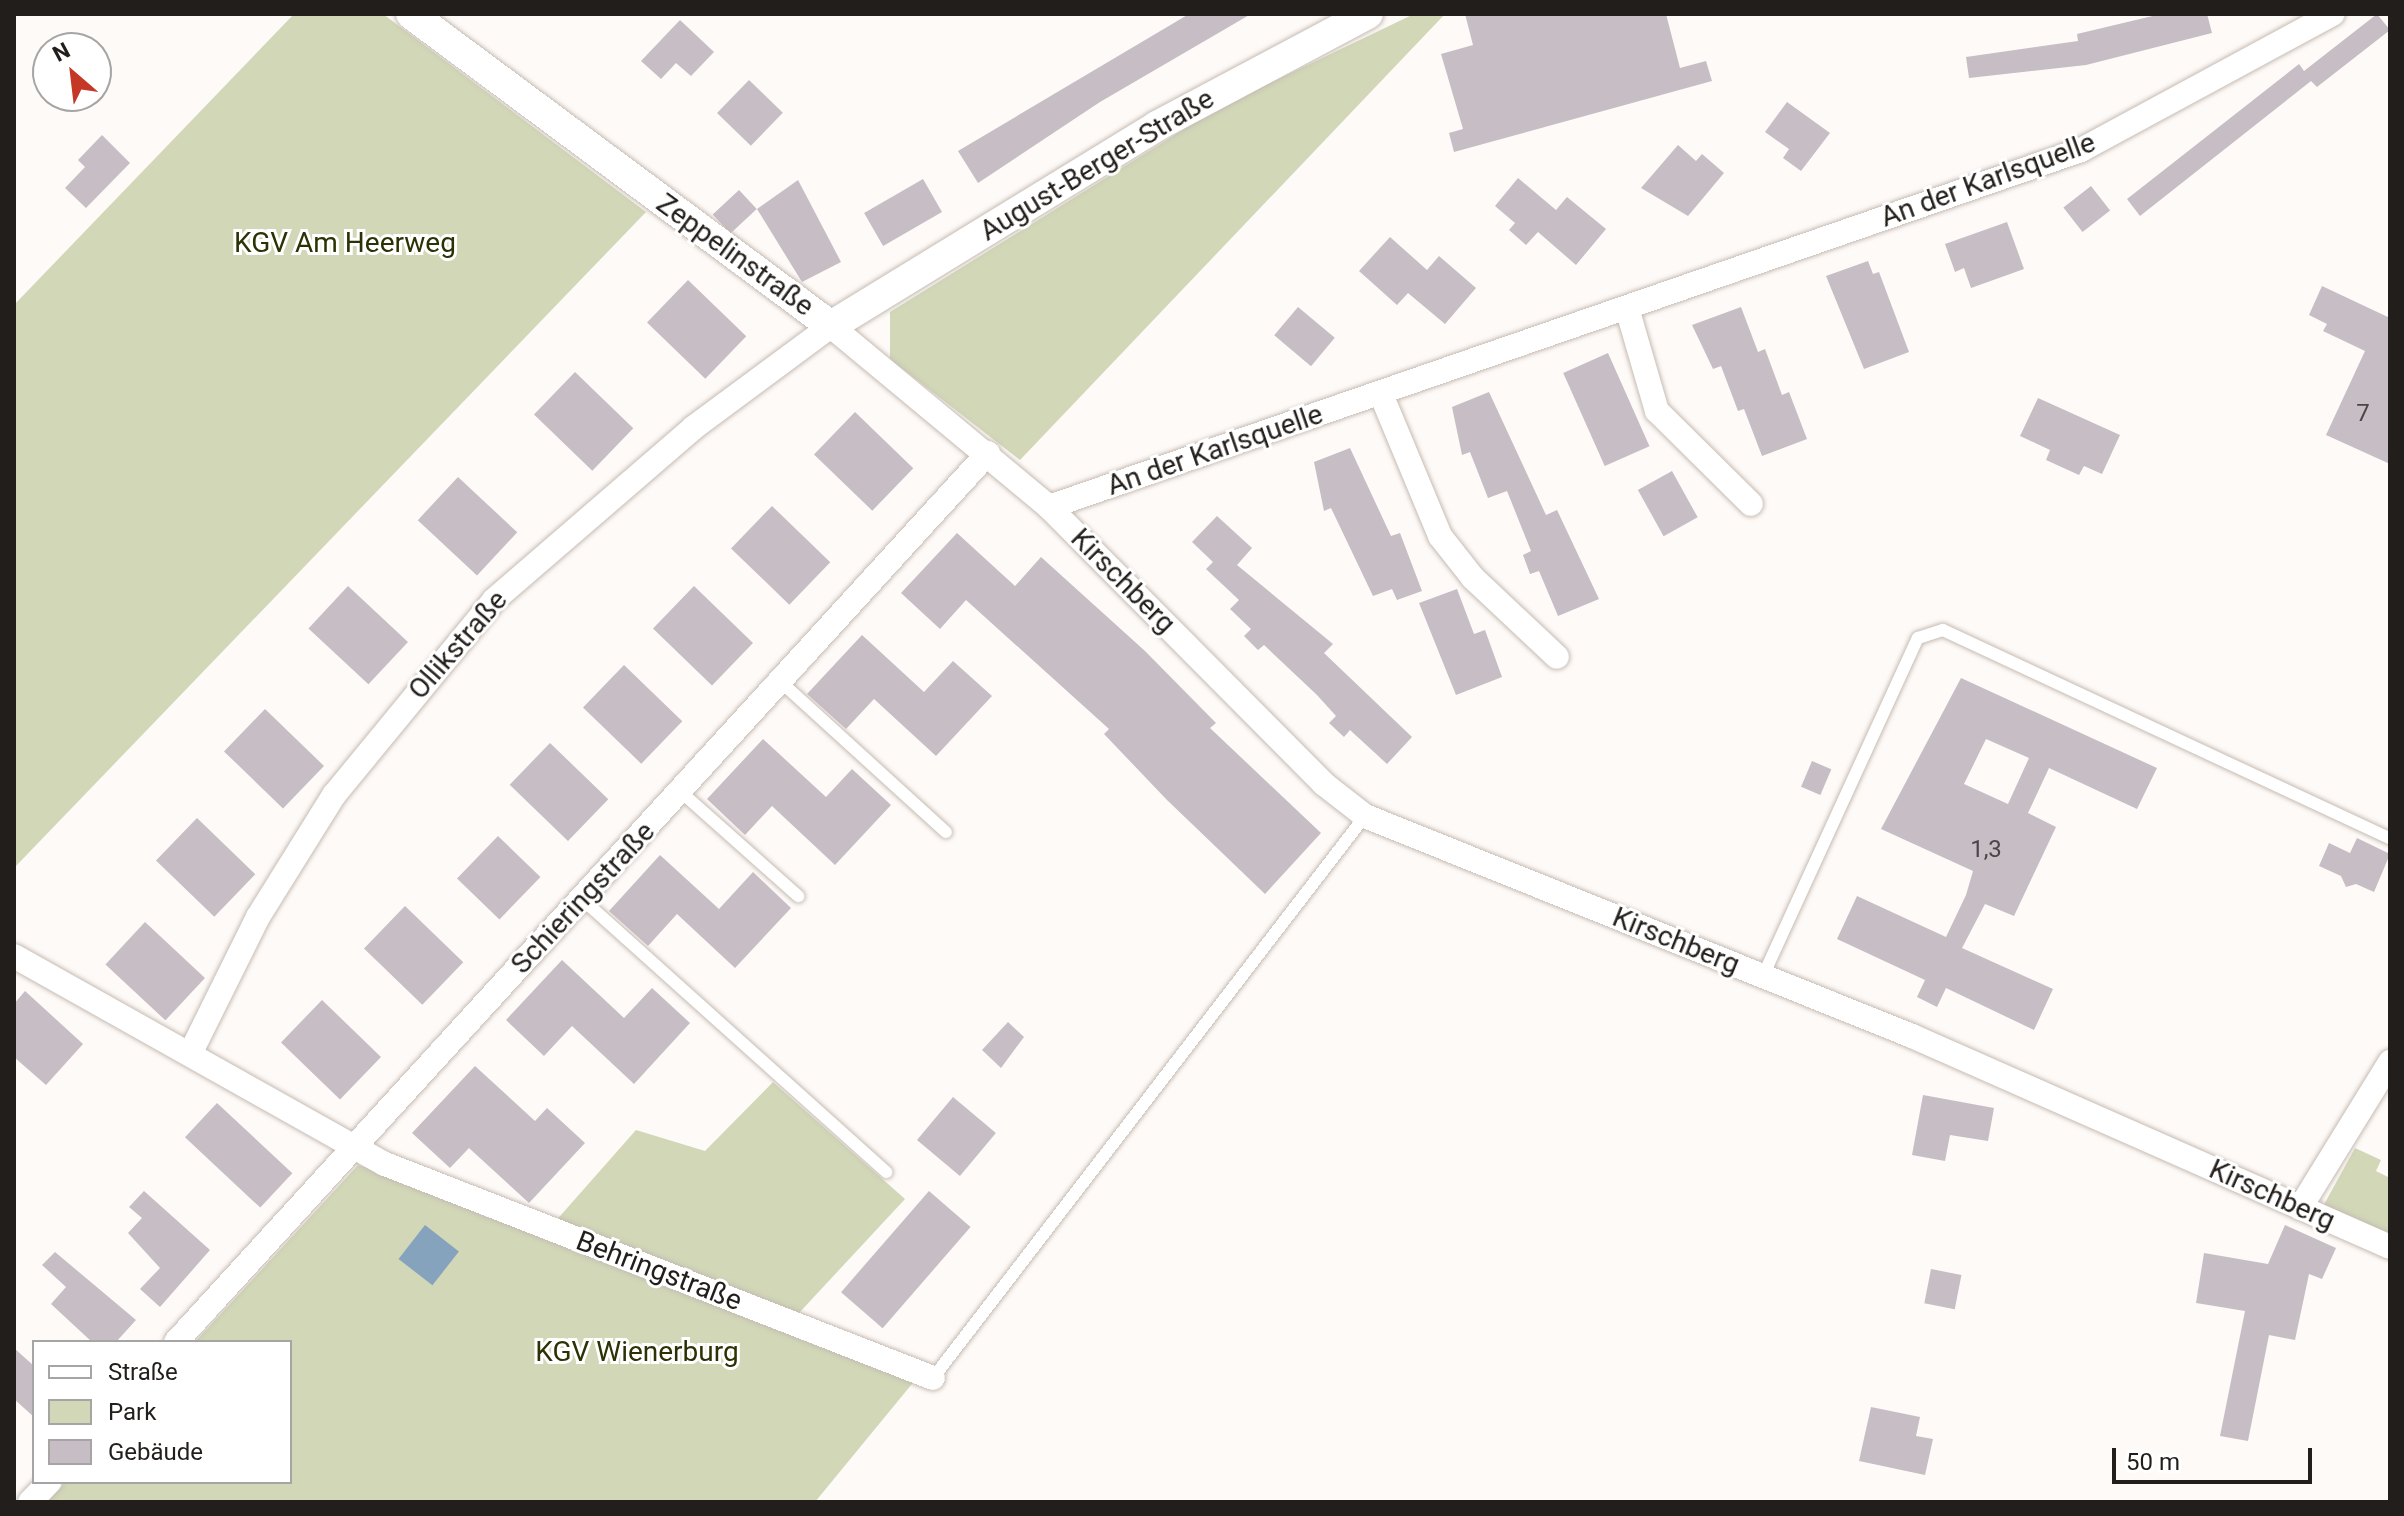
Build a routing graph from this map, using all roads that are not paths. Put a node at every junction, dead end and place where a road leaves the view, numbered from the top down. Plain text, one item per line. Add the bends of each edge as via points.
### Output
1 (411, 14) edge
2 (1368, 14) edge
3 (2333, 14) edge
4 (1627, 308) junction
5 (831, 326) junction
6 (1381, 394) junction
7 (988, 453) junction
8 (1751, 504) dead end
9 (1049, 507) junction
10 (1557, 657) dead end
11 (781, 682) junction
12 (681, 792) junction
13 (1365, 816) junction
14 (946, 832) dead end
15 (2390, 838) edge
16 (798, 896) dead end
17 (582, 899) junction
18 (14, 956) edge
19 (1763, 976) junction
20 (190, 1054) junction
21 (2390, 1062) edge
22 (355, 1147) junction
23 (886, 1172) dead end
24 (2300, 1208) junction
25 (2390, 1247) edge
26 (178, 1340) edge
27 (933, 1378) joint
28 (47, 1484) edge
29 (30, 1502) edge

1 - 5 street, Zeppelinstraße
2 - 5 street, August-Berger-Straße via 1157,126
3 - 4 street, An der Karlsquelle via 2081,150
4 - 6 street, An der Karlsquelle
4 - 8 street via 1657,411
5 - 7 street, Zeppelinstraße
5 - 20 street, Ollikstraße via 682,438 494,600 334,795 258,917
6 - 9 street, An der Karlsquelle
6 - 10 street via 1440,536 1473,578
7 - 9 street, Zeppelinstraße
7 - 11 street, Schieringstraße
9 - 13 street, Kirschberg via 1324,784
11 - 12 street, Schieringstraße
11 - 14 lane
12 - 16 lane
12 - 17 street, Schieringstraße
13 - 19 street, Kirschberg
13 - 27 lane
15 - 19 lane via 1943,630 1918,638
17 - 22 street, Schieringstraße
17 - 23 lane
18 - 20 street
19 - 24 street, Kirschberg
20 - 22 street
21 - 24 street
22 - 26 street, Schieringstraße
22 - 27 street, Behringstraße via 385,1164
24 - 25 street, Kirschberg
28 - 29 street

